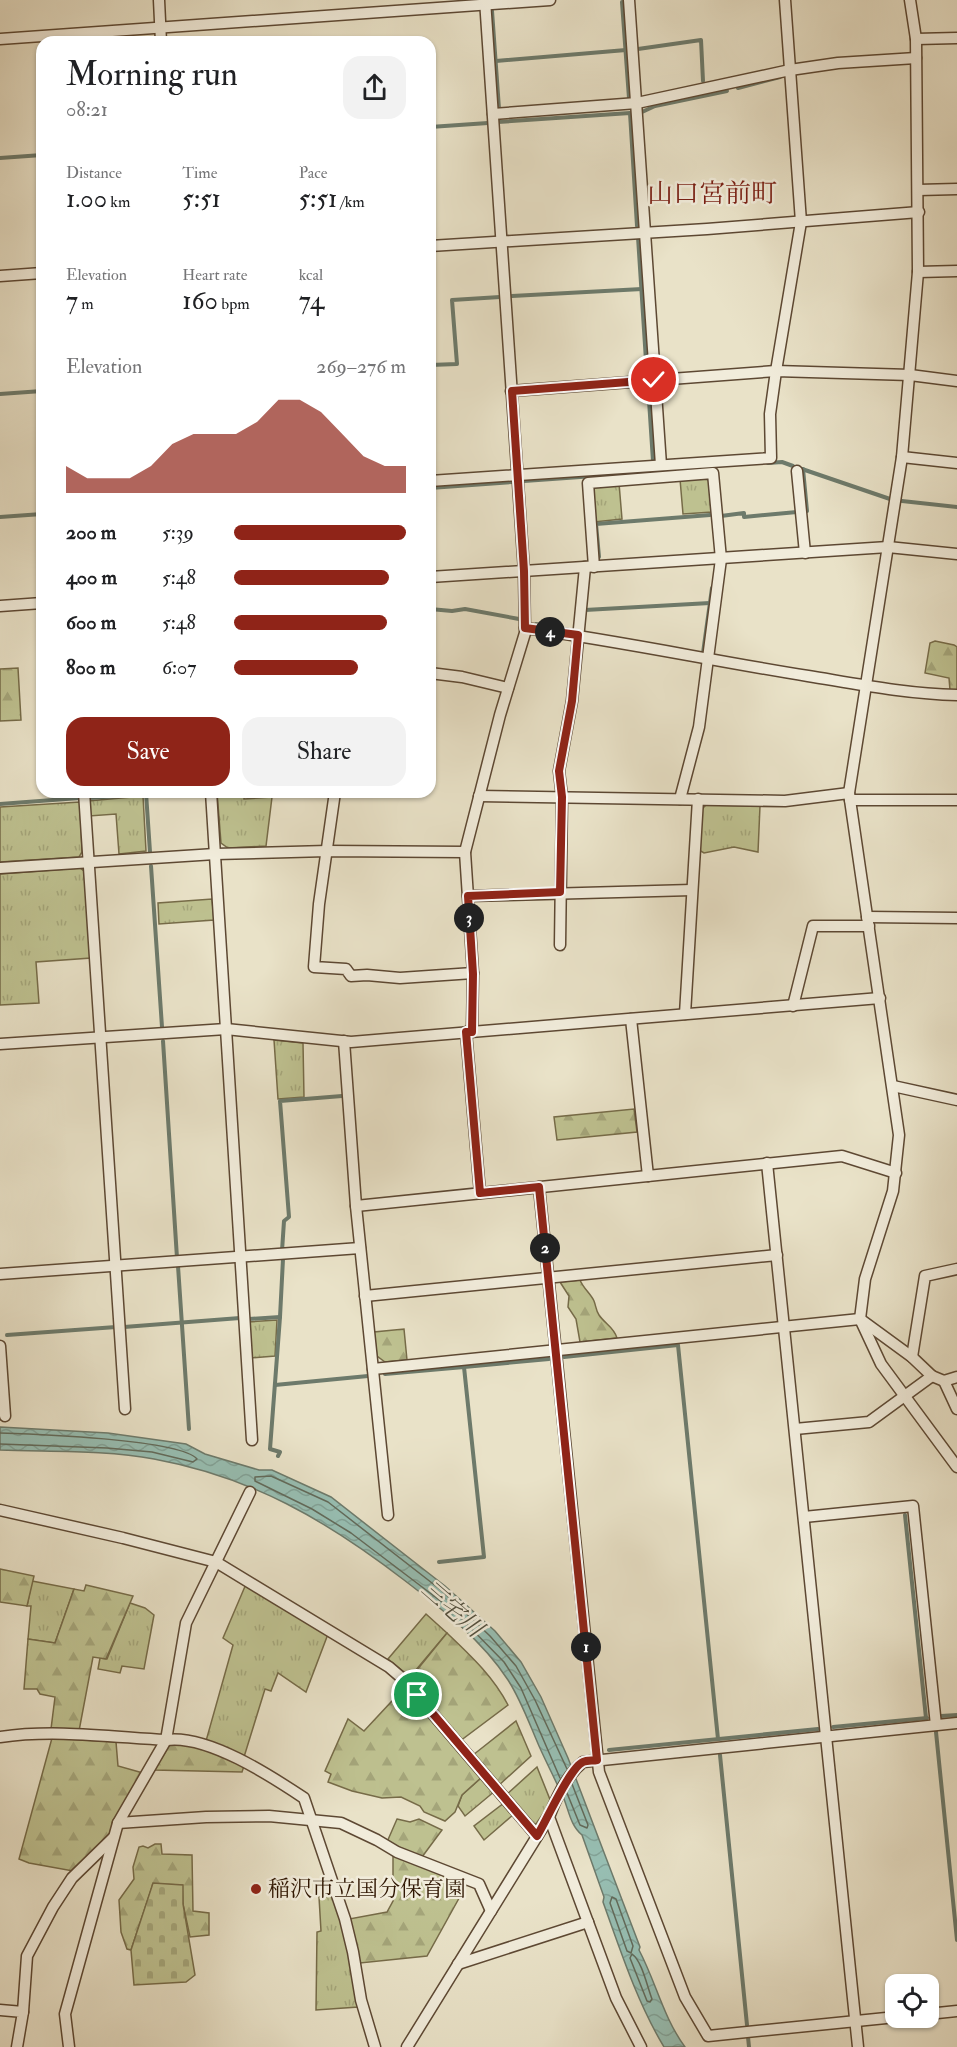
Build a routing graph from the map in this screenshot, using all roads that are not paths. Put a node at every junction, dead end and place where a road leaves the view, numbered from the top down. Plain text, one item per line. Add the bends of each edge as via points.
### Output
1 (159, 0) edge
2 (550, 0) edge
3 (629, 0) edge
4 (785, 0) edge
5 (910, 0) edge
6 (485, 2) edge
7 (160, 27) junction
8 (36, 36) edge
9 (40, 36) edge
10 (161, 36) edge
11 (957, 38) edge
12 (0, 39) edge
13 (916, 39) junction
14 (916, 58) junction
15 (790, 70) junction
16 (637, 103) junction
17 (493, 114) junction
18 (957, 189) edge
19 (918, 190) junction
20 (918, 212) junction
21 (801, 222) junction
22 (645, 233) junction
23 (501, 241) junction
24 (436, 246) edge
25 (957, 271) edge
26 (918, 272) junction
27 (36, 273) edge
28 (0, 276) edge
29 (776, 371) junction
30 (910, 375) junction
31 (654, 380) junction
32 (957, 381) edge
33 (512, 391) junction
34 (902, 457) junction
35 (957, 463) edge
36 (661, 465) junction
37 (797, 471) dead end
38 (517, 475) junction
39 (436, 481) edge
40 (888, 547) junction
41 (805, 553) junction
42 (957, 554) edge
43 (721, 559) junction
44 (589, 567) junction
45 (524, 571) junction
46 (436, 577) edge
47 (36, 603) edge
48 (0, 606) edge
49 (525, 628) junction
50 (578, 635) junction
51 (708, 660) junction
52 (436, 674) edge
53 (866, 686) junction
54 (508, 688) junction
55 (957, 694) edge
56 (479, 795) junction
57 (562, 797) junction
58 (849, 797) junction
59 (84, 798) edge
60 (211, 798) edge
61 (334, 798) edge
62 (680, 799) junction
63 (698, 799) junction
64 (957, 800) edge
65 (327, 851) junction
66 (465, 852) junction
67 (215, 854) junction
68 (88, 862) junction
69 (0, 868) edge
70 (692, 890) junction
71 (560, 892) junction
72 (468, 896) junction
73 (957, 918) edge
74 (868, 922) junction
75 (561, 945) dead end
76 (473, 974) junction
77 (880, 998) junction
78 (793, 1006) junction
79 (685, 1014) junction
80 (631, 1019) junction
81 (226, 1029) junction
82 (469, 1032) junction
83 (100, 1037) junction
84 (344, 1041) junction
85 (0, 1044) edge
86 (893, 1086) junction
87 (957, 1100) edge
88 (767, 1163) junction
89 (896, 1173) junction
90 (648, 1176) junction
91 (539, 1187) junction
92 (480, 1193) junction
93 (356, 1206) junction
94 (360, 1248) junction
95 (777, 1255) junction
96 (240, 1256) junction
97 (115, 1265) junction
98 (957, 1269) edge
99 (0, 1274) edge
100 (548, 1278) junction
101 (365, 1296) junction
102 (860, 1319) junction
103 (785, 1327) junction
104 (0, 1346) edge
105 (555, 1350) junction
106 (912, 1357) junction
107 (373, 1369) junction
108 (932, 1376) junction
109 (957, 1377) edge
110 (944, 1381) junction
111 (904, 1396) junction
112 (125, 1409) dead end
113 (957, 1410) edge
114 (5, 1416) dead end
115 (795, 1429) junction
116 (252, 1440) dead end
117 (957, 1467) edge
118 (250, 1492) dead end
119 (0, 1510) edge
120 (388, 1515) dead end
121 (804, 1516) junction
122 (216, 1562) junction
123 (957, 1723) edge
124 (936, 1725) junction
125 (826, 1736) junction
126 (0, 1737) edge
127 (166, 1740) junction
128 (597, 1760) junction
129 (549, 1817) junction
130 (311, 1819) junction
131 (118, 1823) junction
132 (537, 1836) junction
133 (114, 1838) junction
134 (491, 1911) junction
135 (588, 1922) junction
136 (458, 1964) junction
137 (0, 2010) edge
138 (957, 2011) edge
139 (23, 2012) junction
140 (939, 2013) edge
141 (885, 2018) edge
142 (855, 2021) junction
143 (17, 2047) edge
144 (69, 2047) edge
145 (375, 2047) edge
146 (407, 2047) edge
147 (639, 2047) edge
148 (858, 2047) edge

1 - 7 street
2 - 6 street
3 - 16 street
4 - 15 street
5 - 13 street
6 - 7 street
6 - 17 street
7 - 9 street
7 - 10 street
8 - 12 street
11 - 13 street
13 - 14 street
14 - 15 street
14 - 19 street
15 - 16 street
15 - 21 street
16 - 17 street
16 - 22 street
17 - 23 street
18 - 19 street
19 - 20 street
20 - 21 street
20 - 26 street
21 - 22 street
21 - 29 street
22 - 23 street
22 - 31 street
23 - 24 street
23 - 33 street
25 - 26 street
26 - 30 street
27 - 28 street
29 - 30 street
29 - 31 street
29 - 36 street via 771,458
30 - 32 street
30 - 34 street
31 - 33 street
31 - 36 street
33 - 38 street
34 - 35 street
34 - 40 street
36 - 38 street
37 - 41 street
38 - 39 street
38 - 45 street
40 - 41 street
40 - 42 street
40 - 53 street
41 - 43 street
43 - 44 street
43 - 44 street via 713,473 588,483
43 - 51 street
44 - 45 street
44 - 50 street
45 - 46 street
45 - 49 street
47 - 48 street
49 - 50 street
49 - 54 street
50 - 51 street
50 - 57 street via 572,701 559,771
51 - 53 street
51 - 62 street via 699,727
52 - 54 street
53 - 55 street
53 - 58 street
54 - 56 street
56 - 57 street
56 - 66 street
57 - 62 street
57 - 71 street
58 - 63 street via 785,801
58 - 64 street
58 - 74 street
59 - 68 street
60 - 67 street
61 - 65 street
62 - 63 street
63 - 70 street
65 - 66 street
65 - 67 street
65 - 76 street via 314,967 346,969 351,976
66 - 72 street
67 - 68 street
67 - 81 street
68 - 69 street
68 - 83 street
70 - 71 street
70 - 79 street
71 - 72 street
71 - 75 street
72 - 76 street
73 - 74 street
74 - 77 street
74 - 78 street via 813,926
76 - 82 street
77 - 78 street
77 - 86 street
78 - 79 street
79 - 80 street
80 - 82 street
80 - 90 street
81 - 83 street
81 - 84 street
81 - 96 street
82 - 84 street
82 - 92 street
83 - 85 street
83 - 97 street
84 - 93 street
86 - 87 street
86 - 89 street via 899,1135
88 - 89 street via 843,1156
88 - 90 street
88 - 95 street
89 - 102 street via 866,1279
90 - 91 street
91 - 92 street
91 - 100 street
92 - 93 street
93 - 94 street
94 - 96 street
94 - 101 street
95 - 100 street
95 - 103 street
96 - 97 street
96 - 116 street
97 - 99 street
97 - 112 street
98 - 106 street via 925,1276
100 - 101 street
100 - 105 street
101 - 107 street
102 - 103 street
102 - 106 street
102 - 111 street via 881,1364
103 - 105 street
103 - 115 street
104 - 114 street
105 - 107 street
105 - 128 street
106 - 108 street
107 - 120 street
108 - 110 street
108 - 111 street
109 - 110 street
110 - 113 street
111 - 115 street via 869,1422
111 - 117 street
115 - 121 street
118 - 122 street
119 - 122 street
121 - 124 street via 913,1506
121 - 125 street
122 - 127 street via 186,1623
122 - 132 street via 403,1679
123 - 124 street
124 - 125 street
125 - 128 street
125 - 142 street
126 - 127 street via 51,1734
127 - 130 street via 179,1738 205,1746 266,1774 304,1798
127 - 131 street
128 - 129 street via 577,1767
128 - 142 street via 685,1997 708,2036
129 - 132 street
129 - 135 street
130 - 131 street via 206,1817
130 - 134 street via 341,1823 397,1852 479,1884
130 - 145 street via 345,1919
131 - 133 street
132 - 134 street
133 - 139 street via 72,1878 27,1956
133 - 144 street via 64,2014
134 - 136 street
135 - 136 street
135 - 147 street
136 - 146 street
137 - 139 street
138 - 140 street
139 - 143 street
141 - 142 street
142 - 148 street

